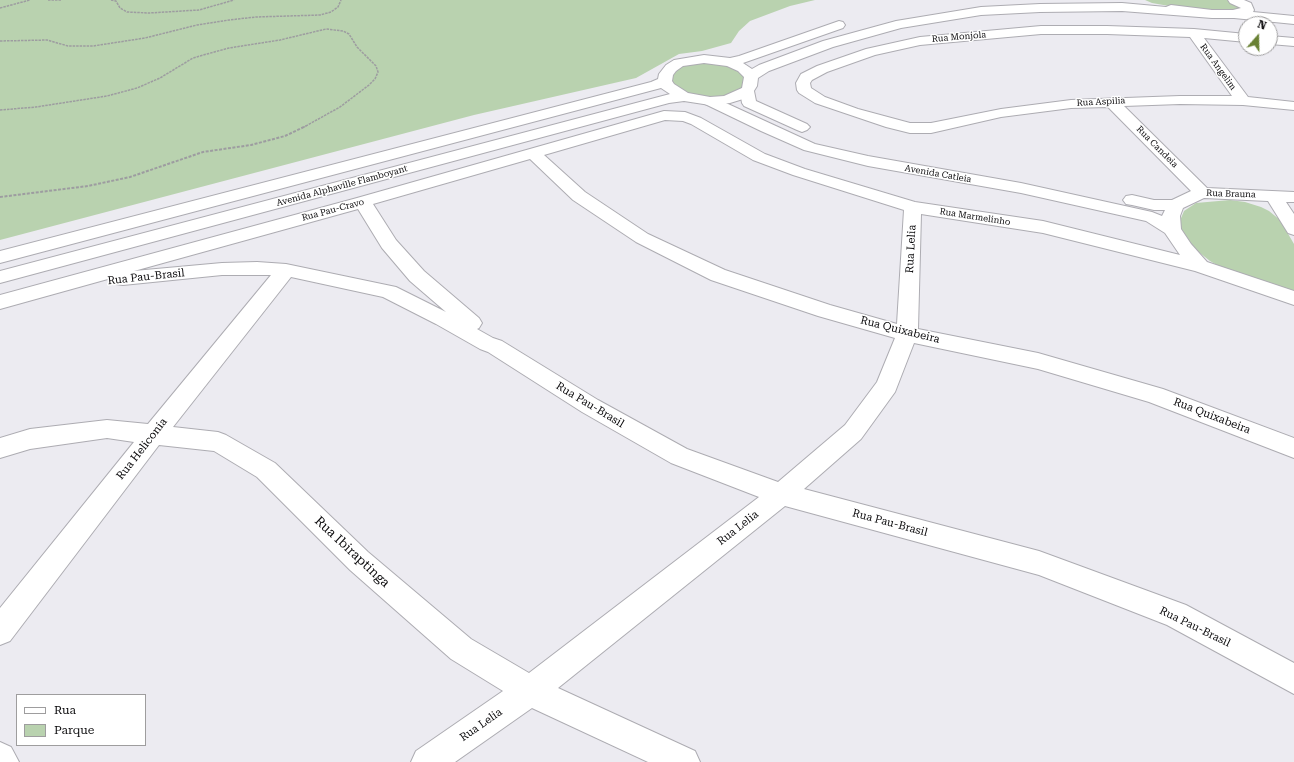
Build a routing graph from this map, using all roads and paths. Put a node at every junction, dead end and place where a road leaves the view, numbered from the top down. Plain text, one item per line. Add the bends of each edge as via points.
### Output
1 (30, 0) edge
2 (48, 0) edge
3 (61, 0) edge
4 (112, 0) edge
5 (234, 0) edge
6 (341, 0) edge
7 (995, 0) edge
8 (1140, 0) edge
9 (1236, 1) edge
10 (930, 6) dead end
11 (0, 8) edge
12 (1294, 10) edge
13 (1186, 12) junction
14 (1234, 14) junction
15 (1294, 20) edge
16 (852, 22) dead end
17 (1194, 34) junction
18 (1238, 37) edge
19 (0, 41) edge
20 (1278, 41) edge
21 (1294, 42) edge
22 (730, 62) junction
23 (665, 81) junction
24 (749, 84) junction
25 (684, 96) junction
26 (710, 101) junction
27 (1243, 101) junction
28 (1111, 102) junction
29 (1294, 106) edge
30 (0, 110) edge
31 (664, 115) joint
32 (910, 128) joint
33 (534, 154) junction
34 (1202, 193) junction
35 (1274, 196) junction
36 (1294, 196) edge
37 (0, 198) edge
38 (363, 202) junction
39 (1176, 205) junction
40 (913, 207) junction
41 (1294, 228) edge
42 (1172, 229) junction
43 (221, 241) junction
44 (0, 257) edge
45 (1200, 266) junction
46 (222, 269) junction
47 (286, 270) junction
48 (0, 276) edge
49 (417, 276) junction
50 (71, 283) junction
51 (389, 292) junction
52 (1294, 298) edge
53 (0, 302) edge
54 (907, 334) junction
55 (495, 346) junction
56 (153, 435) junction
57 (0, 448) edge
58 (1294, 448) edge
59 (782, 494) junction
60 (0, 631) edge
61 (1294, 679) edge
62 (530, 691) junction
63 (0, 758) edge
64 (3, 762) edge
65 (427, 762) edge
66 (684, 762) edge

1 - 11 path
2 - 3 path
4 - 5 path via 127,12 150,13 199,10
6 - 19 path via 338,7 331,12 320,15 229,20 93,46 68,46 47,40
7 - 10 street
8 - 13 street via 1150,5
9 - 12 street
9 - 14 street via 1247,6 1248,10
13 - 14 street
13 - 24 street via 1122,7 1040,8 939,17 900,24 828,44 764,68
14 - 15 street
16 - 22 street
17 - 18 street, Rua Monjola
17 - 27 street, Rua Angelim
17 - 32 street, Rua Monjola via 1041,30 920,41 871,52 822,69 806,77 803,83 804,90 820,100
20 - 21 street
22 - 23 street via 704,59 679,63 666,74
22 - 24 street via 743,68
23 - 25 street via 671,90
23 - 44 street, Avenida Alphaville Flamboyant
24 - 26 street via 738,96
24 - 39 street, Avenida Catleia via 749,103 818,133 873,148 1012,173 1154,205
25 - 26 street
25 - 48 street, Avenida Alphaville Flamboyant
26 - 42 street, Avenida Catleia via 810,147 868,162 1021,188 1129,212 1152,218
27 - 28 street, Rua Aspilia
27 - 29 street, Rua Aspilia
28 - 32 street, Rua Aspilia via 1000,113 930,128
28 - 34 street, Rua Candeia
30 - 37 path via 107,96 137,88 207,54 326,29 349,34 357,47 376,66 378,72 369,85 340,107 285,136 251,145 203,152 130,177 88,186
31 - 33 street, Rua Pau-Cravo
31 - 40 street, Rua Marmelinho via 696,121 760,157 799,172
33 - 38 street, Rua Pau-Cravo
33 - 54 street, Rua Quixabeira via 580,196 636,234 718,275 825,311
34 - 35 street, Rua Brauna
34 - 39 street, Rua Brauna
35 - 36 street, Rua Brauna
35 - 41 street
38 - 43 street, Rua Pau-Cravo
38 - 49 street, Rua Pau-Brasil via 389,244
39 - 42 street via 1171,216
40 - 45 street, Rua Marmelinho via 1043,227
40 - 54 street, Rua Lelia
42 - 45 street
43 - 46 street via 212,256 215,266
43 - 50 street, Rua Pau-Cravo
45 - 52 street, Rua Marmelinho
46 - 47 street, Rua Pau-Brasil
46 - 50 street, Rua Pau-Brasil
47 - 51 street, Rua Pau-Brasil
47 - 56 street, Rua Heliconia
49 - 51 street, Rua Pau-Brasil via 408,288
49 - 55 street, Rua Pau-Brasil via 492,340
50 - 53 street, Rua Pau-Cravo
51 - 55 street, Rua Pau-Brasil
54 - 58 street, Rua Quixabeira via 1038,361 1148,392
54 - 59 street, Rua Lelia via 887,386 853,432
55 - 59 street, Rua Pau-Brasil via 590,406 679,456
56 - 57 street, Rua Ibiraptinga via 107,429 30,439
56 - 60 street, Rua Heliconia
56 - 62 street, Rua Ibiraptinga via 218,442 266,470 359,561 461,649
59 - 61 street, Rua Pau-Brasil via 1039,563 1176,615
59 - 62 street, Rua Lelia
62 - 65 street, Rua Lelia
62 - 66 street, Rua Ibiraptinga
63 - 64 street

